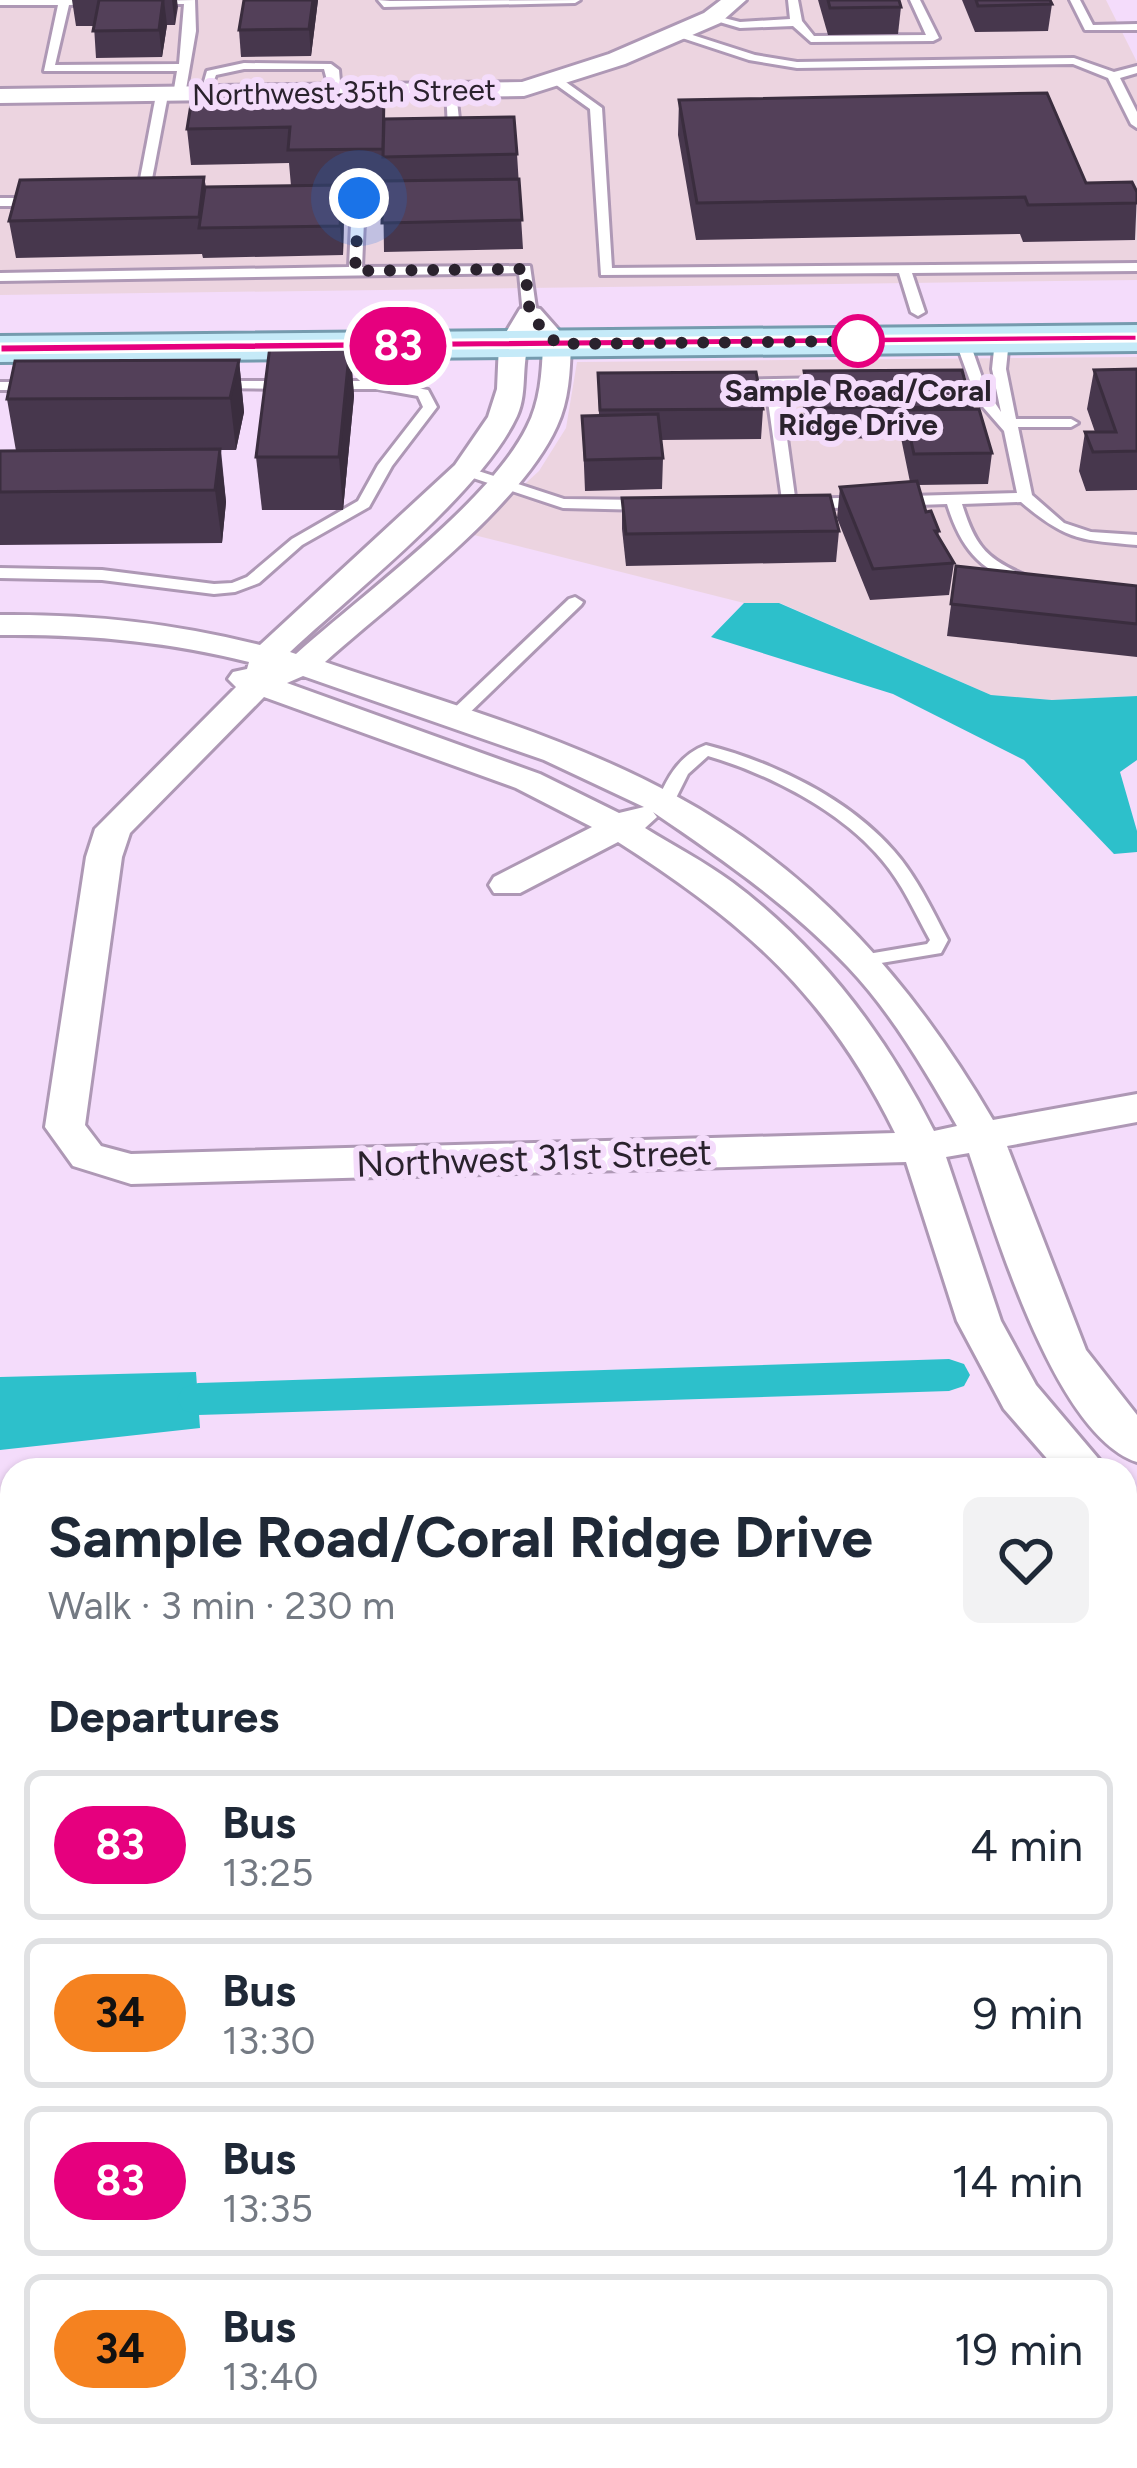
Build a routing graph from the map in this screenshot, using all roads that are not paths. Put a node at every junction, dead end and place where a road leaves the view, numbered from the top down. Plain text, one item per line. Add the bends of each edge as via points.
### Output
1 (384, 0) edge
2 (575, 0) edge
3 (735, 0) edge
4 (793, 0) edge
5 (915, 0) edge
6 (1075, 0) edge
7 (0, 2) edge
8 (64, 2) edge
9 (106, 2) edge
10 (128, 2) edge
11 (712, 18) junction
12 (796, 22) junction
13 (1137, 27) edge
14 (677, 33) junction
15 (184, 67) junction
16 (1137, 69) edge
17 (1113, 76) junction
18 (559, 82) junction
19 (450, 92) junction
20 (182, 95) junction
21 (0, 97) edge
22 (1137, 124) edge
23 (454, 128) edge
24 (294, 199) edge
25 (142, 200) junction
26 (163, 200) edge
27 (119, 201) edge
28 (3, 202) edge
29 (51, 202) edge
30 (0, 224) edge
31 (1137, 267) edge
32 (904, 268) junction
33 (355, 271) junction
34 (0, 277) edge
35 (1137, 310) edge
36 (918, 312) junction
37 (0, 320) edge
38 (533, 334) junction
39 (1137, 338) edge
40 (982, 340) junction
41 (0, 349) edge
42 (850, 381) edge
43 (772, 382) junction
44 (706, 383) edge
45 (203, 385) edge
46 (0, 386) edge
47 (45, 386) edge
48 (1071, 424) dead end
49 (1011, 426) junction
50 (466, 471) junction
51 (507, 483) junction
52 (1024, 497) junction
53 (953, 499) junction
54 (767, 504) edge
55 (788, 504) junction
56 (658, 505) edge
57 (1137, 541) edge
58 (0, 573) edge
59 (1041, 582) edge
60 (575, 602) dead end
61 (0, 625) edge
62 (0, 651) edge
63 (302, 665) junction
64 (262, 669) junction
65 (454, 718) junction
66 (665, 804) junction
67 (619, 827) junction
68 (507, 885) dead end
69 (863, 960) junction
70 (1137, 1108) edge
71 (984, 1138) junction
72 (922, 1147) junction
73 (1137, 1444) edge
74 (1074, 1458) edge

1 - 2 lane
3 - 11 street, Northwest 35th Street
4 - 12 lane
5 - 12 lane via 933,38 811,39
6 - 13 lane via 1089,28
7 - 8 lane
8 - 9 lane
8 - 15 lane via 48,69
10 - 15 lane via 190,2
11 - 12 lane
11 - 14 street, Northwest 35th Street
14 - 17 lane via 797,65 1054,60
14 - 18 street, Northwest 35th Street
15 - 20 lane
16 - 17 lane
17 - 22 lane
18 - 19 street, Northwest 35th Street
18 - 32 lane via 596,108 606,272
19 - 20 street, Northwest 35th Street
19 - 23 lane
20 - 21 street, Northwest 35th Street
20 - 25 lane
24 - 33 lane via 359,198
25 - 26 lane
25 - 27 lane
28 - 29 lane
28 - 30 lane
31 - 32 lane
32 - 36 lane
33 - 34 lane
33 - 38 lane via 525,269
35 - 36 main road
36 - 38 main road
37 - 38 main road
38 - 40 main road
38 - 41 main road
38 - 50 street via 502,417
38 - 51 street via 555,384 543,425
39 - 40 main road
40 - 49 lane via 999,369
40 - 49 lane via 979,394
42 - 43 lane
43 - 44 lane
43 - 55 lane
45 - 58 lane via 378,385 423,393 430,407 364,504 235,587
46 - 47 lane
48 - 49 lane
49 - 52 lane
50 - 51 lane
50 - 64 street
51 - 56 lane via 563,503
51 - 63 street
52 - 53 lane
52 - 57 lane via 1059,526
53 - 55 lane
53 - 59 lane via 981,562
54 - 55 lane
60 - 65 lane
61 - 64 street via 182,635
62 - 64 street
63 - 64 street
63 - 65 street
64 - 67 street
64 - 72 street, Northwest 31st Street via 113,829 65,1126 87,1156 131,1169
65 - 66 street
66 - 67 street
66 - 69 street via 765,871
66 - 69 lane via 674,779 706,750 781,776 883,848 939,940 934,949
67 - 68 street
67 - 72 street via 719,890 813,975 887,1077
69 - 71 street
70 - 71 street, Northwest 31st Street
71 - 72 street, Northwest 31st Street
71 - 73 street via 1067,1357
72 - 74 street via 980,1321 1020,1397

